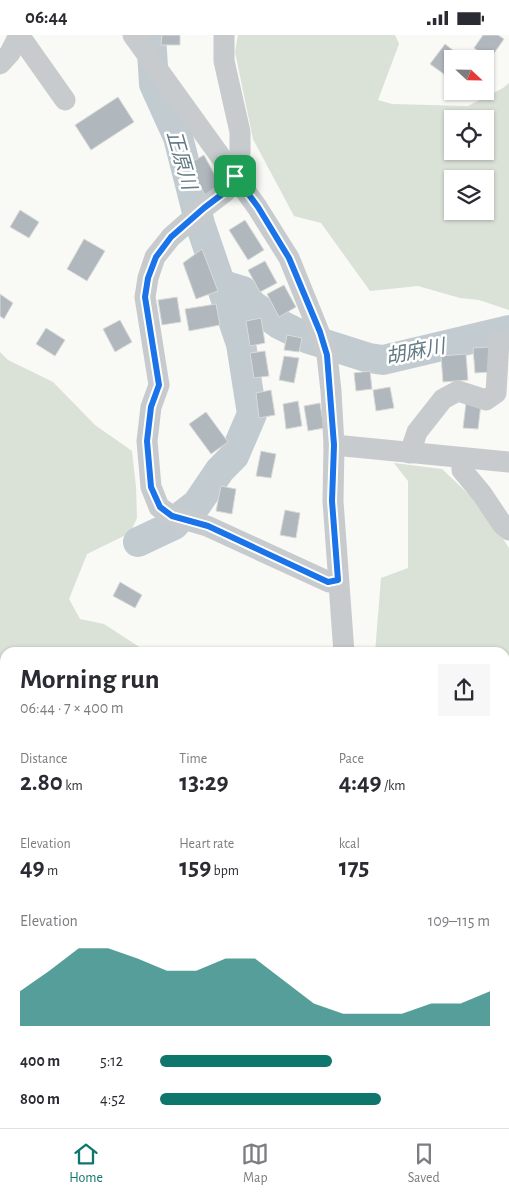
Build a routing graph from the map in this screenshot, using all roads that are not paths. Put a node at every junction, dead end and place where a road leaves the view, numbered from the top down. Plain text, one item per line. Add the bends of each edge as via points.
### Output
1 (20, 35) edge
2 (133, 35) edge
3 (224, 35) edge
4 (0, 64) edge
5 (65, 100) dead end
6 (235, 176) junction
7 (499, 341) dead end
8 (334, 445) junction
9 (410, 453) junction
10 (462, 458) junction
11 (509, 462) edge
12 (509, 529) edge
13 (338, 580) junction
14 (344, 647) edge

1 - 4 street
1 - 5 street
2 - 6 street
3 - 6 street via 224,61 240,131
6 - 8 street via 289,258 320,332 327,355
6 - 13 street via 225,192 171,237 156,257 148,278 145,297 159,385 151,407 147,441 151,487 160,507 172,516 208,526 328,582
7 - 9 street via 496,393 486,399 458,391 443,399 417,432
8 - 9 street
8 - 13 street via 332,501
9 - 10 street
10 - 11 street
10 - 12 street via 462,470
13 - 14 street

